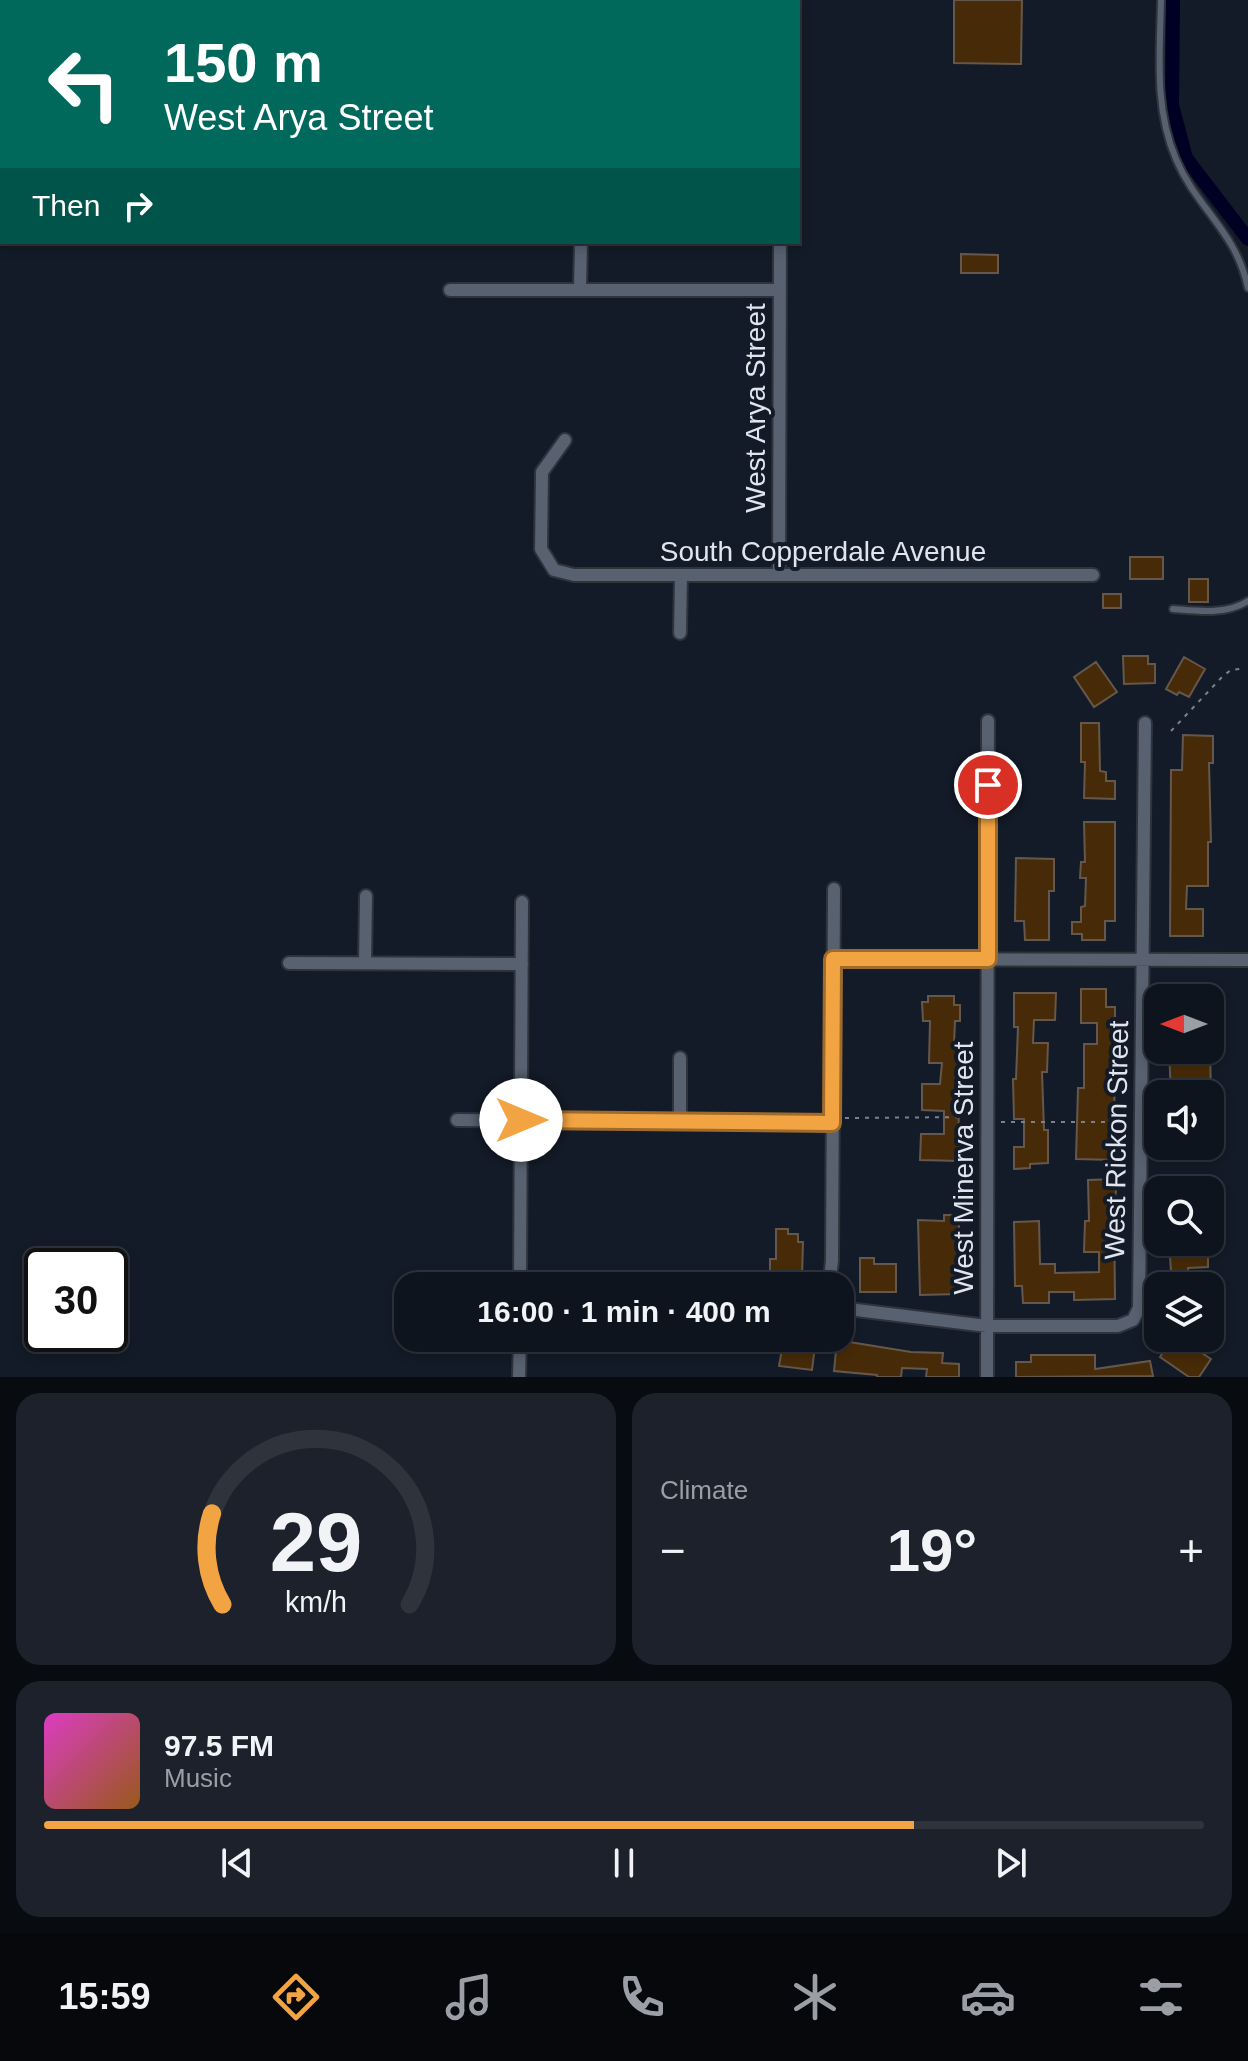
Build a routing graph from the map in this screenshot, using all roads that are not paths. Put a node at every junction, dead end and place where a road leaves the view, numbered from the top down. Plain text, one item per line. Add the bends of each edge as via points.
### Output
1 (1161, 0) edge
2 (581, 244) edge
3 (780, 244) edge
4 (1248, 288) edge
5 (580, 289) junction
6 (450, 290) dead end
7 (779, 290) junction
8 (565, 440) dead end
9 (681, 575) junction
10 (779, 575) junction
11 (1093, 575) dead end
12 (1248, 601) edge
13 (1173, 609) dead end
14 (680, 633) dead end
15 (988, 721) dead end
16 (1145, 723) dead end
17 (834, 889) dead end
18 (366, 896) dead end
19 (522, 902) dead end
20 (833, 959) junction
21 (988, 959) junction
22 (1142, 960) junction
23 (1248, 960) edge
24 (289, 963) dead end
25 (365, 963) junction
26 (522, 964) junction
27 (680, 1058) dead end
28 (457, 1120) dead end
29 (521, 1120) junction
30 (680, 1122) junction
31 (832, 1123) junction
32 (520, 1272) edge
33 (831, 1272) edge
34 (854, 1310) edge
35 (987, 1326) junction
36 (520, 1352) edge
37 (519, 1377) edge
38 (987, 1377) edge

1 - 4 lane via 1163,121 1193,190 1233,244
2 - 5 street
3 - 7 street, West Arya Street
5 - 6 street
5 - 7 street
7 - 10 street, West Arya Street
8 - 9 street, South Copperdale Avenue via 542,472 541,549 554,570 574,575
9 - 10 street, South Copperdale Avenue
9 - 14 street
10 - 11 street, South Copperdale Avenue
12 - 13 lane via 1238,608 1212,611
15 - 21 street, West Minerva Street
16 - 22 street, West Rickon Street
17 - 20 street
18 - 25 street
19 - 26 street
20 - 21 street
20 - 31 street
21 - 22 street
21 - 35 street, West Minerva Street
22 - 23 street
22 - 35 street, West Rickon Street via 1139,1308 1133,1320 1118,1326
24 - 25 street
25 - 26 street
26 - 29 street
27 - 30 street
28 - 29 street
29 - 30 street
29 - 32 street
30 - 31 street
31 - 33 street
34 - 35 street
35 - 38 street, West Minerva Street
36 - 37 street

